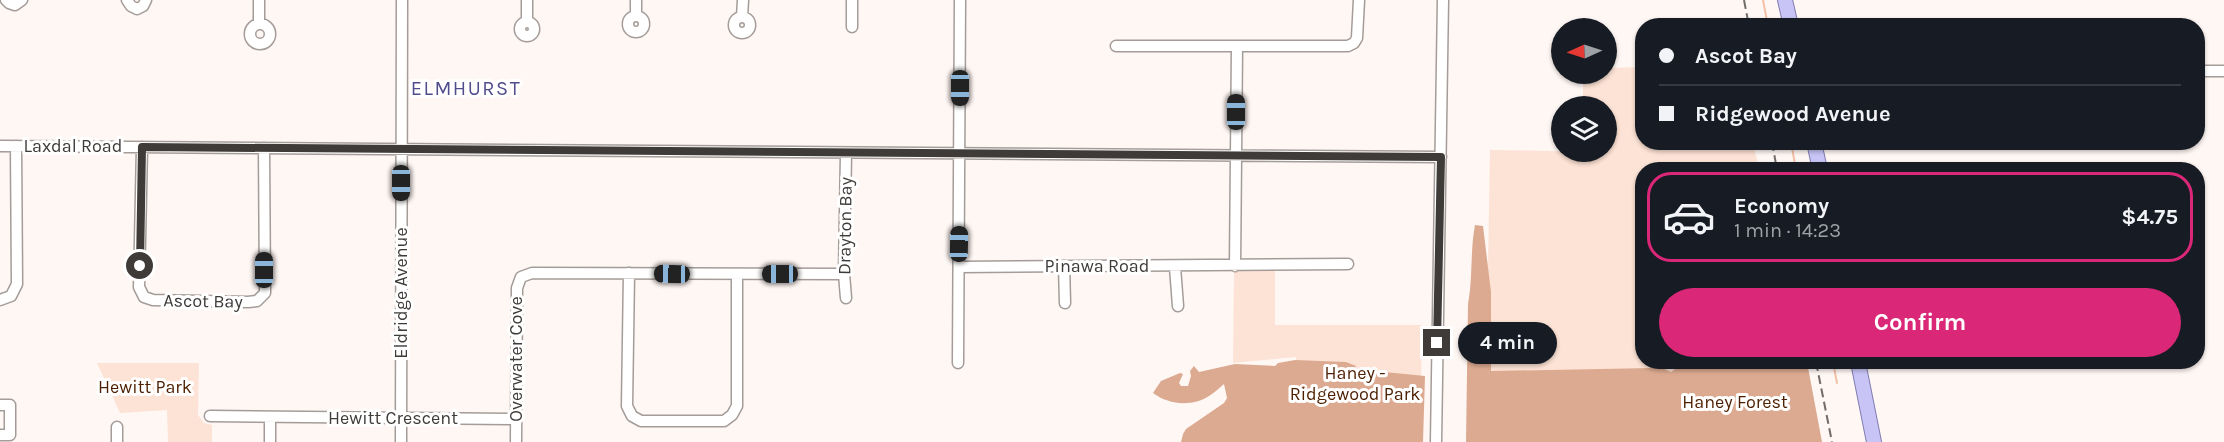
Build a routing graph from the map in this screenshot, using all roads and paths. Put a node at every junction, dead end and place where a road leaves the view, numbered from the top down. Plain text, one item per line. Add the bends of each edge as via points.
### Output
1 (6, 0) edge
2 (22, 0) edge
3 (128, 0) edge
4 (146, 0) edge
5 (259, 0) edge
6 (402, 0) edge
7 (527, 0) edge
8 (636, 0) edge
9 (743, 0) edge
10 (852, 0) edge
11 (960, 0) edge
12 (1359, 0) edge
13 (1443, 0) edge
14 (1785, 0) edge
15 (636, 16) dead end
16 (742, 17) dead end
17 (1789, 18) edge
18 (527, 22) dead end
19 (259, 24) dead end
20 (852, 27) dead end
21 (1116, 46) dead end
22 (1237, 47) junction
23 (2205, 71) edge
24 (2224, 71) edge
25 (0, 146) edge
26 (16, 146) junction
27 (142, 147) junction
28 (264, 148) junction
29 (401, 148) junction
30 (846, 153) junction
31 (960, 154) junction
32 (1236, 156) junction
33 (1441, 157) junction
34 (1348, 264) dead end
35 (1064, 266) junction
36 (1235, 266) junction
37 (959, 267) junction
38 (1175, 267) junction
39 (628, 273) junction
40 (736, 274) junction
41 (844, 274) junction
42 (846, 298) dead end
43 (0, 300) edge
44 (1065, 303) dead end
45 (1178, 306) dead end
46 (958, 363) dead end
47 (1859, 369) edge
48 (0, 405) edge
49 (210, 417) dead end
50 (270, 417) junction
51 (401, 417) junction
52 (516, 419) junction
53 (117, 427) dead end
54 (0, 435) edge
55 (117, 442) edge
56 (270, 442) edge
57 (400, 442) edge
58 (516, 442) edge
59 (1436, 442) edge
60 (1874, 442) edge

1 - 2 street via 12,5
3 - 4 street via 137,9
5 - 19 street
6 - 29 street, Eldridge Avenue
7 - 18 street
8 - 15 street
9 - 16 street
10 - 20 street
11 - 31 street
12 - 22 street via 1357,38 1348,46
13 - 33 street
14 - 17 main road
21 - 22 street
22 - 32 street
23 - 24 street
25 - 26 street, Laxdal Road
26 - 27 street, Laxdal Road
26 - 43 street via 17,284 11,296
27 - 28 street, Laxdal Road
27 - 28 street, Ascot Bay via 139,287 144,297 249,302 257,301 264,293
28 - 29 street, Laxdal Road
29 - 30 street, Laxdal Road
29 - 51 street, Eldridge Avenue
30 - 31 street, Laxdal Road
30 - 41 street, Drayton Bay
31 - 32 street, Laxdal Road
31 - 37 street
32 - 33 street, Laxdal Road
32 - 36 street
33 - 59 street
34 - 36 street, Pinawa Road
35 - 37 street, Pinawa Road
35 - 38 street, Pinawa Road
35 - 44 street
36 - 38 street, Pinawa Road
37 - 46 street
38 - 45 street
39 - 40 street, Overwater Cove
39 - 40 street via 627,406 632,416 641,421 724,421 732,415 737,406
39 - 52 street, Overwater Cove via 532,273 521,277 517,288
40 - 41 street, Overwater Cove
41 - 42 street, Drayton Bay
47 - 60 main road
48 - 54 street via 10,405 10,435
49 - 50 street, Hewitt Crescent
50 - 51 street, Hewitt Crescent
50 - 56 street
51 - 52 street, Hewitt Crescent
51 - 57 street, Eldridge Avenue
52 - 58 street, Overwater Cove
53 - 55 street

